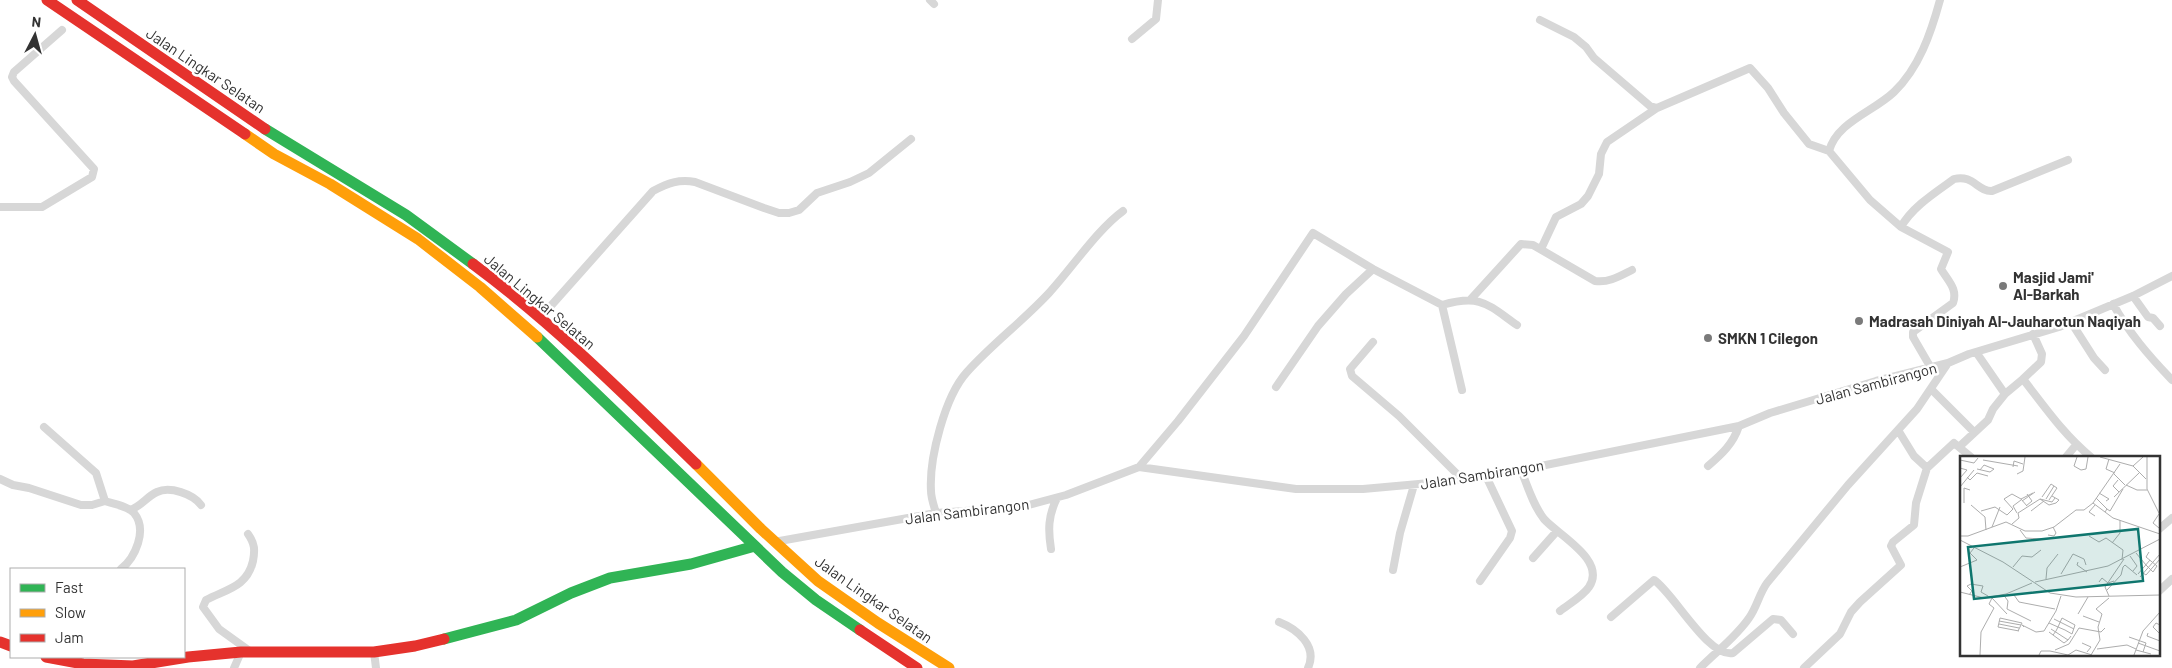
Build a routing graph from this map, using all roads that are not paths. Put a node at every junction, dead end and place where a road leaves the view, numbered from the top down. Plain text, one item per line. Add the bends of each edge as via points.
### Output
1 (47, 0) edge
2 (77, 0) edge
3 (1158, 0) edge
4 (1940, 0) edge
5 (1540, 20) dead end
6 (62, 30) dead end
7 (1132, 39) dead end
8 (1657, 108) junction
9 (911, 138) dead end
10 (1829, 151) junction
11 (2068, 160) dead end
12 (0, 207) edge
13 (1123, 211) dead end
14 (1901, 227) junction
15 (1541, 250) junction
16 (1373, 269) junction
17 (1632, 270) dead end
18 (2172, 276) edge
19 (2133, 296) junction
20 (1472, 299) junction
21 (2112, 304) junction
22 (1442, 305) junction
23 (541, 317) junction
24 (2071, 322) junction
25 (1517, 325) dead end
26 (2160, 326) dead end
27 (2033, 334) junction
28 (1373, 342) dead end
29 (1976, 352) junction
30 (1948, 363) junction
31 (1931, 368) junction
32 (2105, 370) dead end
33 (2023, 379) junction
34 (2172, 380) edge
35 (1276, 387) dead end
36 (1462, 390) dead end
37 (1932, 390) junction
38 (2005, 394) junction
39 (1739, 426) junction
40 (44, 427) dead end
41 (1898, 430) junction
42 (1974, 432) junction
43 (2076, 445) junction
44 (1960, 446) junction
45 (1970, 456) edge
46 (2067, 456) edge
47 (2090, 456) edge
48 (695, 462) junction
49 (1708, 466) dead end
50 (1139, 467) junction
51 (1926, 468) junction
52 (1521, 470) junction
53 (681, 474) junction
54 (1486, 476) junction
55 (0, 478) edge
56 (1462, 479) junction
57 (1414, 485) junction
58 (1057, 498) junction
59 (105, 501) junction
60 (201, 504) dead end
61 (130, 510) junction
62 (936, 513) junction
63 (2172, 518) edge
64 (2160, 528) edge
65 (1556, 531) junction
66 (248, 534) dead end
67 (774, 542) junction
68 (755, 546) junction
69 (1052, 549) dead end
70 (1533, 558) dead end
71 (122, 568) edge
72 (1393, 570) dead end
73 (2172, 579) edge
74 (1480, 581) dead end
75 (2160, 590) edge
76 (1560, 611) dead end
77 (1611, 617) dead end
78 (1279, 622) dead end
79 (1794, 634) dead end
80 (1718, 649) junction
81 (246, 652) junction
82 (374, 652) junction
83 (186, 656) edge
84 (51, 658) edge
85 (175, 658) edge
86 (234, 668) edge
87 (376, 668) edge
88 (917, 668) edge
89 (949, 668) edge
90 (1308, 668) edge
91 (1700, 668) edge
92 (1804, 668) edge

1 - 53 main road, Jalan Lingkar Selatan via 274,154 418,239 550,348
2 - 23 main road, Jalan Lingkar Selatan via 280,138 406,215
3 - 7 street via 1156,19
4 - 10 street via 1932,33 1906,79 1893,93 1836,136
5 - 8 street via 1574,38 1607,70 1650,106
6 - 12 street via 12,77 94,169 94,173 47,205
8 - 10 street via 1750,68 1809,144
8 - 15 street via 1607,142 1601,154 1599,174 1588,196 1581,204 1556,218
9 - 23 street via 869,173 817,194 798,210 789,213 779,213 695,182 683,180 662,186 653,191
10 - 14 street via 1870,200
11 - 14 street via 1992,191 1986,191 1970,180 1954,179 1914,210
13 - 62 street via 1030,313 965,373 951,398 931,462 930,492
14 - 31 street via 1948,252 1941,269 1953,287 1956,296 1953,303 1913,332
15 - 17 street via 1595,281 1613,280
15 - 20 street via 1526,244 1517,246
16 - 22 street
16 - 35 street via 1318,326
16 - 50 street via 1313,233 1244,336
18 - 19 street, Jalan Sambirangon
19 - 21 street, Jalan Sambirangon
19 - 26 street via 2148,317
20 - 22 street
20 - 25 street via 1493,308
21 - 24 street, Jalan Sambirangon
21 - 34 street via 2125,327
22 - 36 street
23 - 48 main road, Jalan Lingkar Selatan
24 - 27 street, Jalan Sambirangon
24 - 32 street
27 - 29 street, Jalan Sambirangon
27 - 33 street via 2042,354 2041,362
28 - 56 street via 1350,369 1352,376 1399,416
29 - 30 street, Jalan Sambirangon
29 - 38 street
30 - 31 street, Jalan Sambirangon
30 - 37 street
31 - 39 street, Jalan Sambirangon via 1770,413
33 - 38 street
33 - 43 street
37 - 41 street
37 - 42 street
38 - 42 street via 1988,420
39 - 49 street via 1725,452
39 - 52 street, Jalan Sambirangon
40 - 59 street via 96,473
41 - 51 street via 1914,456
41 - 80 street via 1783,563 1761,592 1751,616 1732,640
42 - 44 street
43 - 46 street
43 - 47 street
44 - 45 street
44 - 51 street via 1953,444
48 - 53 main road
48 - 67 main road, Jalan Lingkar Selatan
50 - 57 street, Jalan Sambirangon via 1296,489
50 - 58 street, Jalan Sambirangon
51 - 92 street via 1916,503 1914,525 1891,546 1901,565 1860,602 1840,634
52 - 54 street, Jalan Sambirangon
52 - 65 street via 1537,509
53 - 68 main road, Jalan Lingkar Selatan
54 - 56 street, Jalan Sambirangon
54 - 74 street via 1512,531
55 - 59 street via 13,485 81,505
56 - 57 street, Jalan Sambirangon
57 - 72 street
58 - 62 street, Jalan Sambirangon via 1021,507
58 - 69 street via 1048,523
59 - 61 street
60 - 61 street via 190,495 164,490
61 - 71 street via 138,523 137,544 129,562
62 - 67 street, Jalan Sambirangon
63 - 64 street
65 - 70 street
65 - 76 street via 1582,552 1594,575 1589,588
66 - 81 street via 255,547 250,571 238,586 206,600 203,607 219,629
67 - 89 main road, Jalan Lingkar Selatan via 818,581
68 - 82 main road via 690,564 610,578 516,620 415,646
68 - 88 main road, Jalan Lingkar Selatan via 816,600
73 - 75 street
77 - 80 street via 1652,580 1656,580 1693,625
78 - 90 street via 1293,628 1311,650
79 - 80 street via 1781,620 1773,619 1733,653
80 - 91 street
81 - 82 main road
81 - 83 main road
81 - 86 street
82 - 87 street
84 - 85 main road via 83,664 133,666

